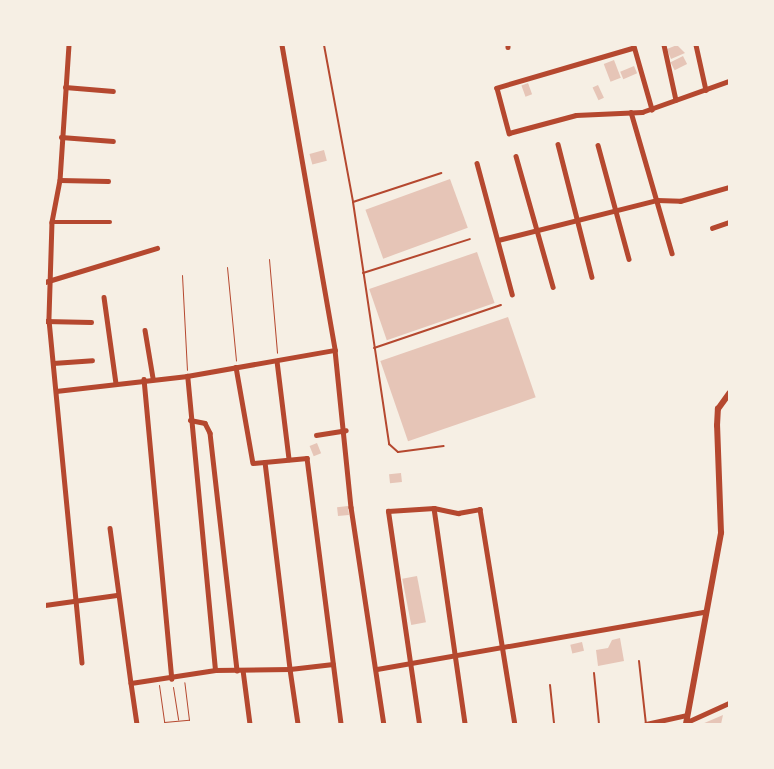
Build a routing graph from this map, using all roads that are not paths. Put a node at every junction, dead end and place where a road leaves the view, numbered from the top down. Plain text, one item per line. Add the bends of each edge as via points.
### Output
1 (69, 45) edge
2 (282, 45) edge
3 (324, 45) edge
4 (664, 45) edge
5 (696, 45) edge
6 (634, 46) edge
7 (729, 81) edge
8 (65, 87) junction
9 (706, 90) junction
10 (113, 92) dead end
11 (676, 100) junction
12 (652, 109) junction
13 (631, 112) junction
14 (60, 137) junction
15 (113, 142) dead end
16 (558, 144) dead end
17 (598, 145) dead end
18 (516, 156) dead end
19 (477, 163) dead end
20 (441, 173) dead end
21 (60, 180) junction
22 (108, 181) dead end
23 (729, 187) edge
24 (657, 200) junction
25 (354, 202) junction
26 (615, 211) junction
27 (578, 221) junction
28 (52, 222) junction
29 (110, 222) dead end
30 (729, 222) edge
31 (712, 228) dead end
32 (539, 231) junction
33 (470, 239) dead end
34 (498, 240) junction
35 (157, 248) dead end
36 (672, 252) dead end
37 (629, 259) dead end
38 (363, 273) junction
39 (592, 277) dead end
40 (47, 282) edge
41 (553, 287) dead end
42 (512, 294) dead end
43 (104, 296) dead end
44 (501, 305) dead end
45 (47, 320) edge
46 (91, 322) dead end
47 (145, 330) dead end
48 (374, 348) junction
49 (335, 350) junction
50 (92, 360) dead end
51 (277, 361) junction
52 (53, 363) junction
53 (236, 366) junction
54 (187, 376) junction
55 (153, 378) junction
56 (144, 379) junction
57 (116, 383) junction
58 (56, 391) junction
59 (729, 394) edge
60 (190, 420) junction
61 (346, 430) junction
62 (316, 435) dead end
63 (444, 446) dead end
64 (288, 459) junction
65 (265, 462) junction
66 (434, 508) junction
67 (110, 528) dead end
68 (116, 594) junction
69 (76, 601) junction
70 (45, 605) edge
71 (704, 612) junction
72 (504, 648) junction
73 (457, 657) junction
74 (639, 661) dead end
75 (82, 662) dead end
76 (333, 664) junction
77 (410, 664) junction
78 (290, 669) junction
79 (377, 669) junction
80 (215, 670) junction
81 (237, 670) junction
82 (243, 670) junction
83 (594, 673) dead end
84 (172, 678) junction
85 (131, 683) junction
86 (550, 685) dead end
87 (729, 703) edge
88 (687, 715) junction
89 (687, 723) edge
90 (137, 724) edge
91 (250, 724) edge
92 (298, 724) edge
93 (341, 724) edge
94 (384, 724) edge
95 (419, 724) edge
96 (465, 724) edge
97 (515, 724) edge
98 (554, 724) edge
99 (600, 724) edge
100 (646, 724) edge

1 - 8 street
2 - 49 street
3 - 25 lane
4 - 11 street
5 - 9 street
6 - 12 street
6 - 13 street via 497,88 509,133 576,115
7 - 9 street
8 - 10 street
8 - 14 street
9 - 11 street
11 - 12 street
12 - 13 street
13 - 24 street
14 - 15 street
14 - 21 street
16 - 27 street
17 - 26 street
18 - 32 street
19 - 34 street
20 - 25 lane
21 - 22 street
21 - 28 street
23 - 24 street via 680,200
24 - 26 street
24 - 36 street
25 - 38 lane
26 - 27 street
26 - 37 street
27 - 32 street
27 - 39 street
28 - 29 street
28 - 40 street
30 - 31 street
32 - 34 street
32 - 41 street
33 - 38 lane
34 - 42 street
35 - 40 street
38 - 48 lane
40 - 45 street
43 - 57 street
44 - 48 lane
45 - 46 street
45 - 52 street
47 - 55 street
48 - 63 lane via 391,448 398,452
49 - 51 street
49 - 61 street
50 - 52 street
51 - 53 street
51 - 64 street
52 - 58 street
53 - 54 street
53 - 65 street via 253,463
54 - 55 street
54 - 60 street
55 - 56 street
56 - 57 street
56 - 84 street
57 - 58 street
58 - 69 street
59 - 71 street via 718,409 721,533
60 - 80 street
60 - 81 street via 205,423 210,433
61 - 62 street
61 - 79 street via 351,507
64 - 65 street
64 - 76 street via 307,458
65 - 78 street
66 - 72 street via 458,513 480,509
66 - 73 street
66 - 77 street via 388,511
67 - 68 street
68 - 69 street
68 - 85 street
69 - 70 street
69 - 75 street
71 - 72 street
71 - 88 street
72 - 73 street
72 - 97 street
73 - 77 street
73 - 96 street
74 - 100 lane
76 - 78 street
76 - 93 street
77 - 79 street
77 - 95 street
78 - 82 street
78 - 92 street
79 - 94 street
80 - 81 street
80 - 84 street
81 - 82 street
82 - 91 street
83 - 99 lane
84 - 85 street
85 - 90 street
86 - 98 lane
87 - 89 street
88 - 89 street
88 - 100 street

